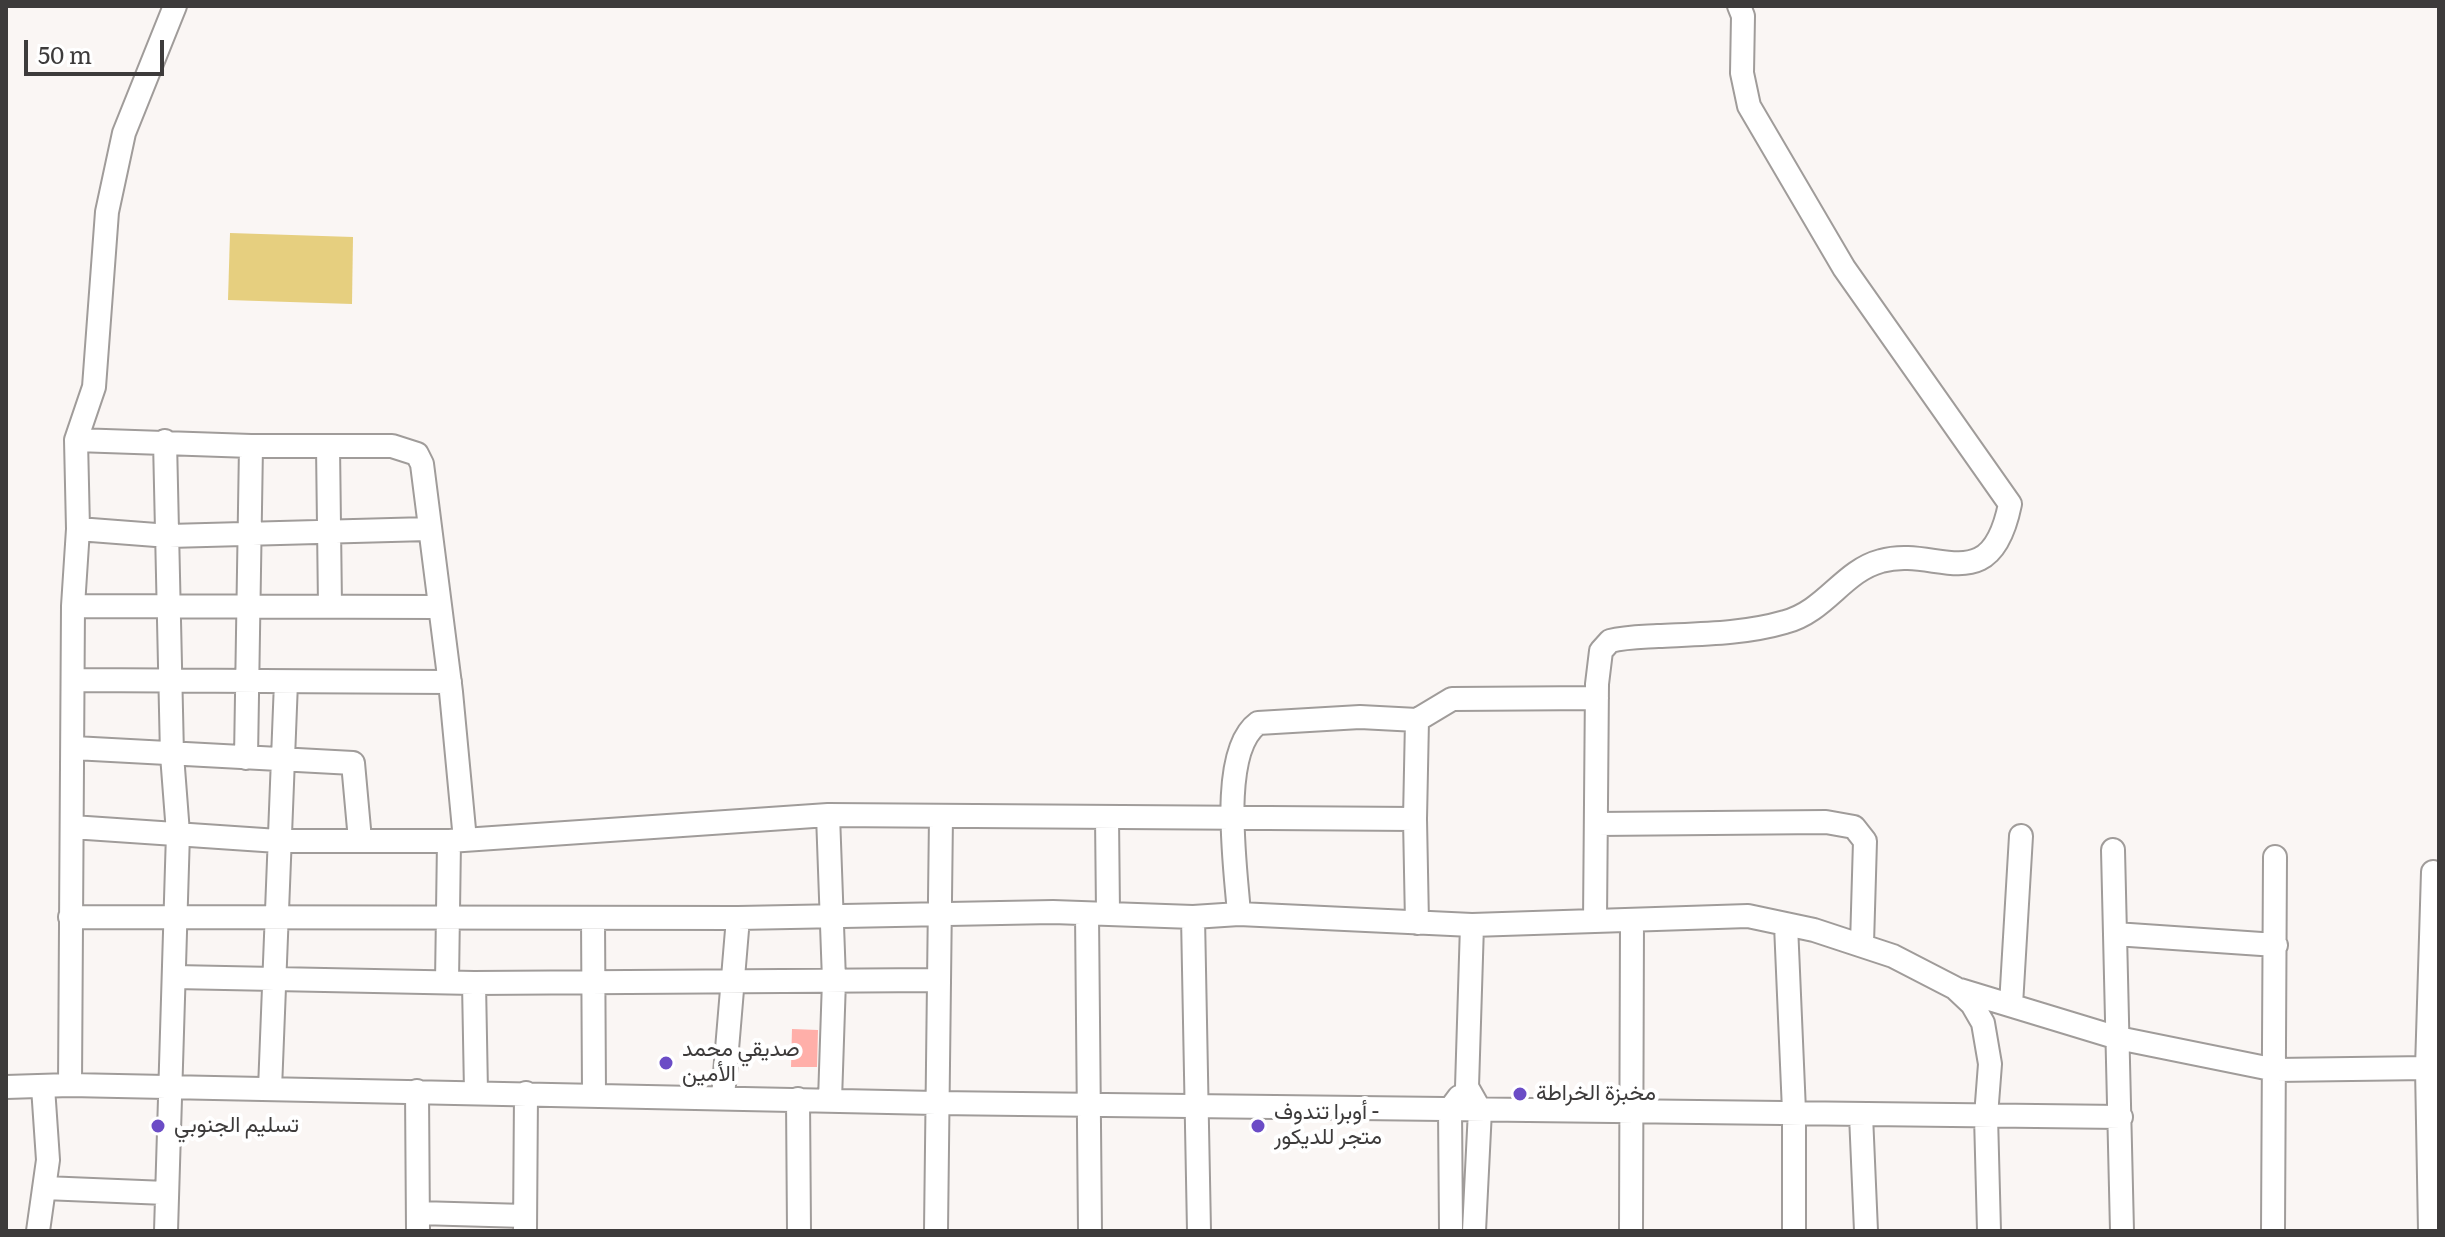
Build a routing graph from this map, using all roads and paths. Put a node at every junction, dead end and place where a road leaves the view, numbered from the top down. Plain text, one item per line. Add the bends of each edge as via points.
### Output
1 (175, 6) edge
2 (1739, 6) edge
3 (76, 440) junction
4 (165, 441) junction
5 (251, 446) junction
6 (328, 446) junction
7 (78, 529) junction
8 (428, 529) junction
9 (329, 532) junction
10 (251, 534) junction
11 (169, 536) junction
12 (171, 605) junction
13 (250, 605) junction
14 (73, 606) junction
15 (330, 606) junction
16 (439, 607) junction
17 (74, 680) junction
18 (248, 682) junction
19 (286, 682) junction
20 (450, 682) junction
21 (170, 683) junction
22 (1597, 698) junction
23 (1417, 720) junction
24 (74, 748) junction
25 (172, 755) junction
26 (246, 758) junction
27 (280, 760) junction
28 (828, 815) junction
29 (941, 816) junction
30 (1107, 817) junction
31 (1234, 817) junction
32 (1415, 819) junction
33 (1597, 824) junction
34 (72, 827) junction
35 (178, 833) junction
36 (2021, 836) dead end
37 (360, 840) junction
38 (457, 840) junction
39 (278, 841) junction
40 (2113, 850) dead end
41 (2275, 857) dead end
42 (2433, 872) dead end
43 (1098, 913) junction
44 (1239, 914) junction
45 (275, 915) junction
46 (940, 915) junction
47 (834, 916) junction
48 (70, 917) junction
49 (1193, 917) junction
50 (176, 918) junction
51 (448, 918) junction
52 (593, 918) junction
53 (738, 918) junction
54 (1632, 920) junction
55 (1595, 921) junction
56 (1417, 923) junction
57 (1472, 925) junction
58 (1786, 925) junction
59 (2115, 934) junction
60 (1862, 944) junction
61 (2276, 945) junction
62 (175, 977) junction
63 (276, 977) junction
64 (731, 979) junction
65 (834, 980) junction
66 (937, 980) junction
67 (596, 981) junction
68 (447, 982) junction
69 (474, 983) junction
70 (1955, 988) junction
71 (2011, 1005) junction
72 (2118, 1038) junction
73 (2434, 1040) edge
74 (2427, 1068) junction
75 (2276, 1070) junction
76 (70, 1085) junction
77 (6, 1087) edge
78 (43, 1087) junction
79 (1467, 1087) junction
80 (169, 1088) junction
81 (270, 1089) junction
82 (417, 1091) junction
83 (476, 1092) junction
84 (526, 1093) junction
85 (594, 1094) junction
86 (723, 1097) junction
87 (798, 1099) junction
88 (830, 1100) junction
89 (936, 1103) junction
90 (1088, 1103) junction
91 (1197, 1106) junction
92 (1450, 1109) junction
93 (1480, 1110) junction
94 (1794, 1111) junction
95 (1631, 1113) junction
96 (1861, 1115) junction
97 (1986, 1116) junction
98 (2121, 1117) junction
99 (2434, 1172) edge
100 (44, 1188) junction
101 (166, 1193) junction
102 (418, 1222) edge
103 (525, 1224) edge
104 (38, 1231) edge
105 (166, 1231) edge
106 (799, 1231) edge
107 (936, 1231) edge
108 (1090, 1231) edge
109 (1199, 1231) edge
110 (1451, 1231) edge
111 (1474, 1231) edge
112 (1631, 1231) edge
113 (1794, 1231) edge
114 (1866, 1231) edge
115 (1989, 1231) edge
116 (2122, 1231) edge
117 (2273, 1231) edge
118 (2430, 1231) edge

1 - 3 street via 116,159 98,291 94,387
2 - 22 street via 1749,106 1844,268 2006,495 2009,513 2003,534 1974,560 1953,566 1882,560 1845,581 1822,605 1785,622 1610,641 1598,664
3 - 4 street
3 - 7 street
4 - 5 street
4 - 11 street
5 - 6 street
5 - 10 street
6 - 8 street via 392,446 417,454
6 - 9 street
7 - 11 street
7 - 14 street
8 - 9 street
8 - 16 street
9 - 10 street
9 - 15 street
10 - 11 street
10 - 13 street
11 - 12 street
12 - 13 street
12 - 14 street
12 - 21 street
13 - 15 street
13 - 18 street
14 - 17 street
15 - 16 street
16 - 20 street
17 - 21 street
17 - 24 street
18 - 19 street
18 - 21 street
18 - 26 street
19 - 20 street
19 - 27 street
20 - 38 street
21 - 25 street
22 - 23 street via 1452,699
22 - 33 street
23 - 31 street via 1360,717 1258,723 1246,735 1235,770
23 - 32 street
24 - 25 street
24 - 34 street
25 - 26 street
25 - 35 street
26 - 27 street
27 - 37 street via 353,763
27 - 39 street
28 - 29 street
28 - 38 street
28 - 47 street
29 - 30 street
29 - 46 street
30 - 31 street
30 - 43 street
31 - 32 street
31 - 44 street
32 - 56 street
33 - 55 street
33 - 60 street via 1826,822 1854,827 1865,841
34 - 35 street
34 - 48 street
35 - 39 street
35 - 50 street
36 - 71 street
37 - 38 street
37 - 39 street
38 - 51 street
39 - 45 street
40 - 59 street
41 - 61 street
42 - 73 street
43 - 46 street
43 - 49 street
43 - 90 street
44 - 49 street
44 - 56 street
45 - 50 street
45 - 51 street
45 - 63 street
46 - 47 street
46 - 66 street
47 - 53 street
47 - 65 street
48 - 50 street
48 - 76 street
49 - 91 street
50 - 62 street
51 - 52 street
51 - 68 street
52 - 53 street
52 - 67 street
53 - 64 street
54 - 55 street
54 - 58 street via 1748,916
54 - 95 street
55 - 57 street
56 - 57 street
57 - 79 street
58 - 60 street
58 - 94 street
59 - 61 street
59 - 72 street
60 - 70 street
61 - 75 street
62 - 63 street
62 - 80 street
63 - 68 street
63 - 81 street
64 - 65 street
64 - 67 street
64 - 86 street
65 - 66 street
65 - 88 street
66 - 89 street
67 - 69 street
67 - 85 street
68 - 69 street
69 - 83 street
70 - 71 street
70 - 97 street via 1983,1023 1990,1064
71 - 72 street
72 - 75 street
72 - 98 street
73 - 74 street
74 - 75 street
74 - 99 street
75 - 117 street
76 - 78 street
76 - 80 street
77 - 78 street
78 - 100 street via 49,1146
79 - 92 street
79 - 93 street
80 - 81 street
80 - 101 street
81 - 82 street
82 - 83 street
82 - 102 street
83 - 84 street
84 - 85 street
84 - 103 street
85 - 86 street
86 - 87 street
87 - 88 street
87 - 106 street
88 - 89 street
89 - 90 street
89 - 107 street
90 - 91 street
90 - 108 street
91 - 92 street
91 - 109 street
92 - 93 street
92 - 110 street
93 - 95 street
93 - 111 street
94 - 95 street
94 - 96 street
94 - 113 street
95 - 112 street
96 - 97 street
96 - 114 street
97 - 98 street
97 - 115 street
98 - 116 street
99 - 118 street
100 - 101 street
100 - 104 street
101 - 105 street
102 - 103 street

